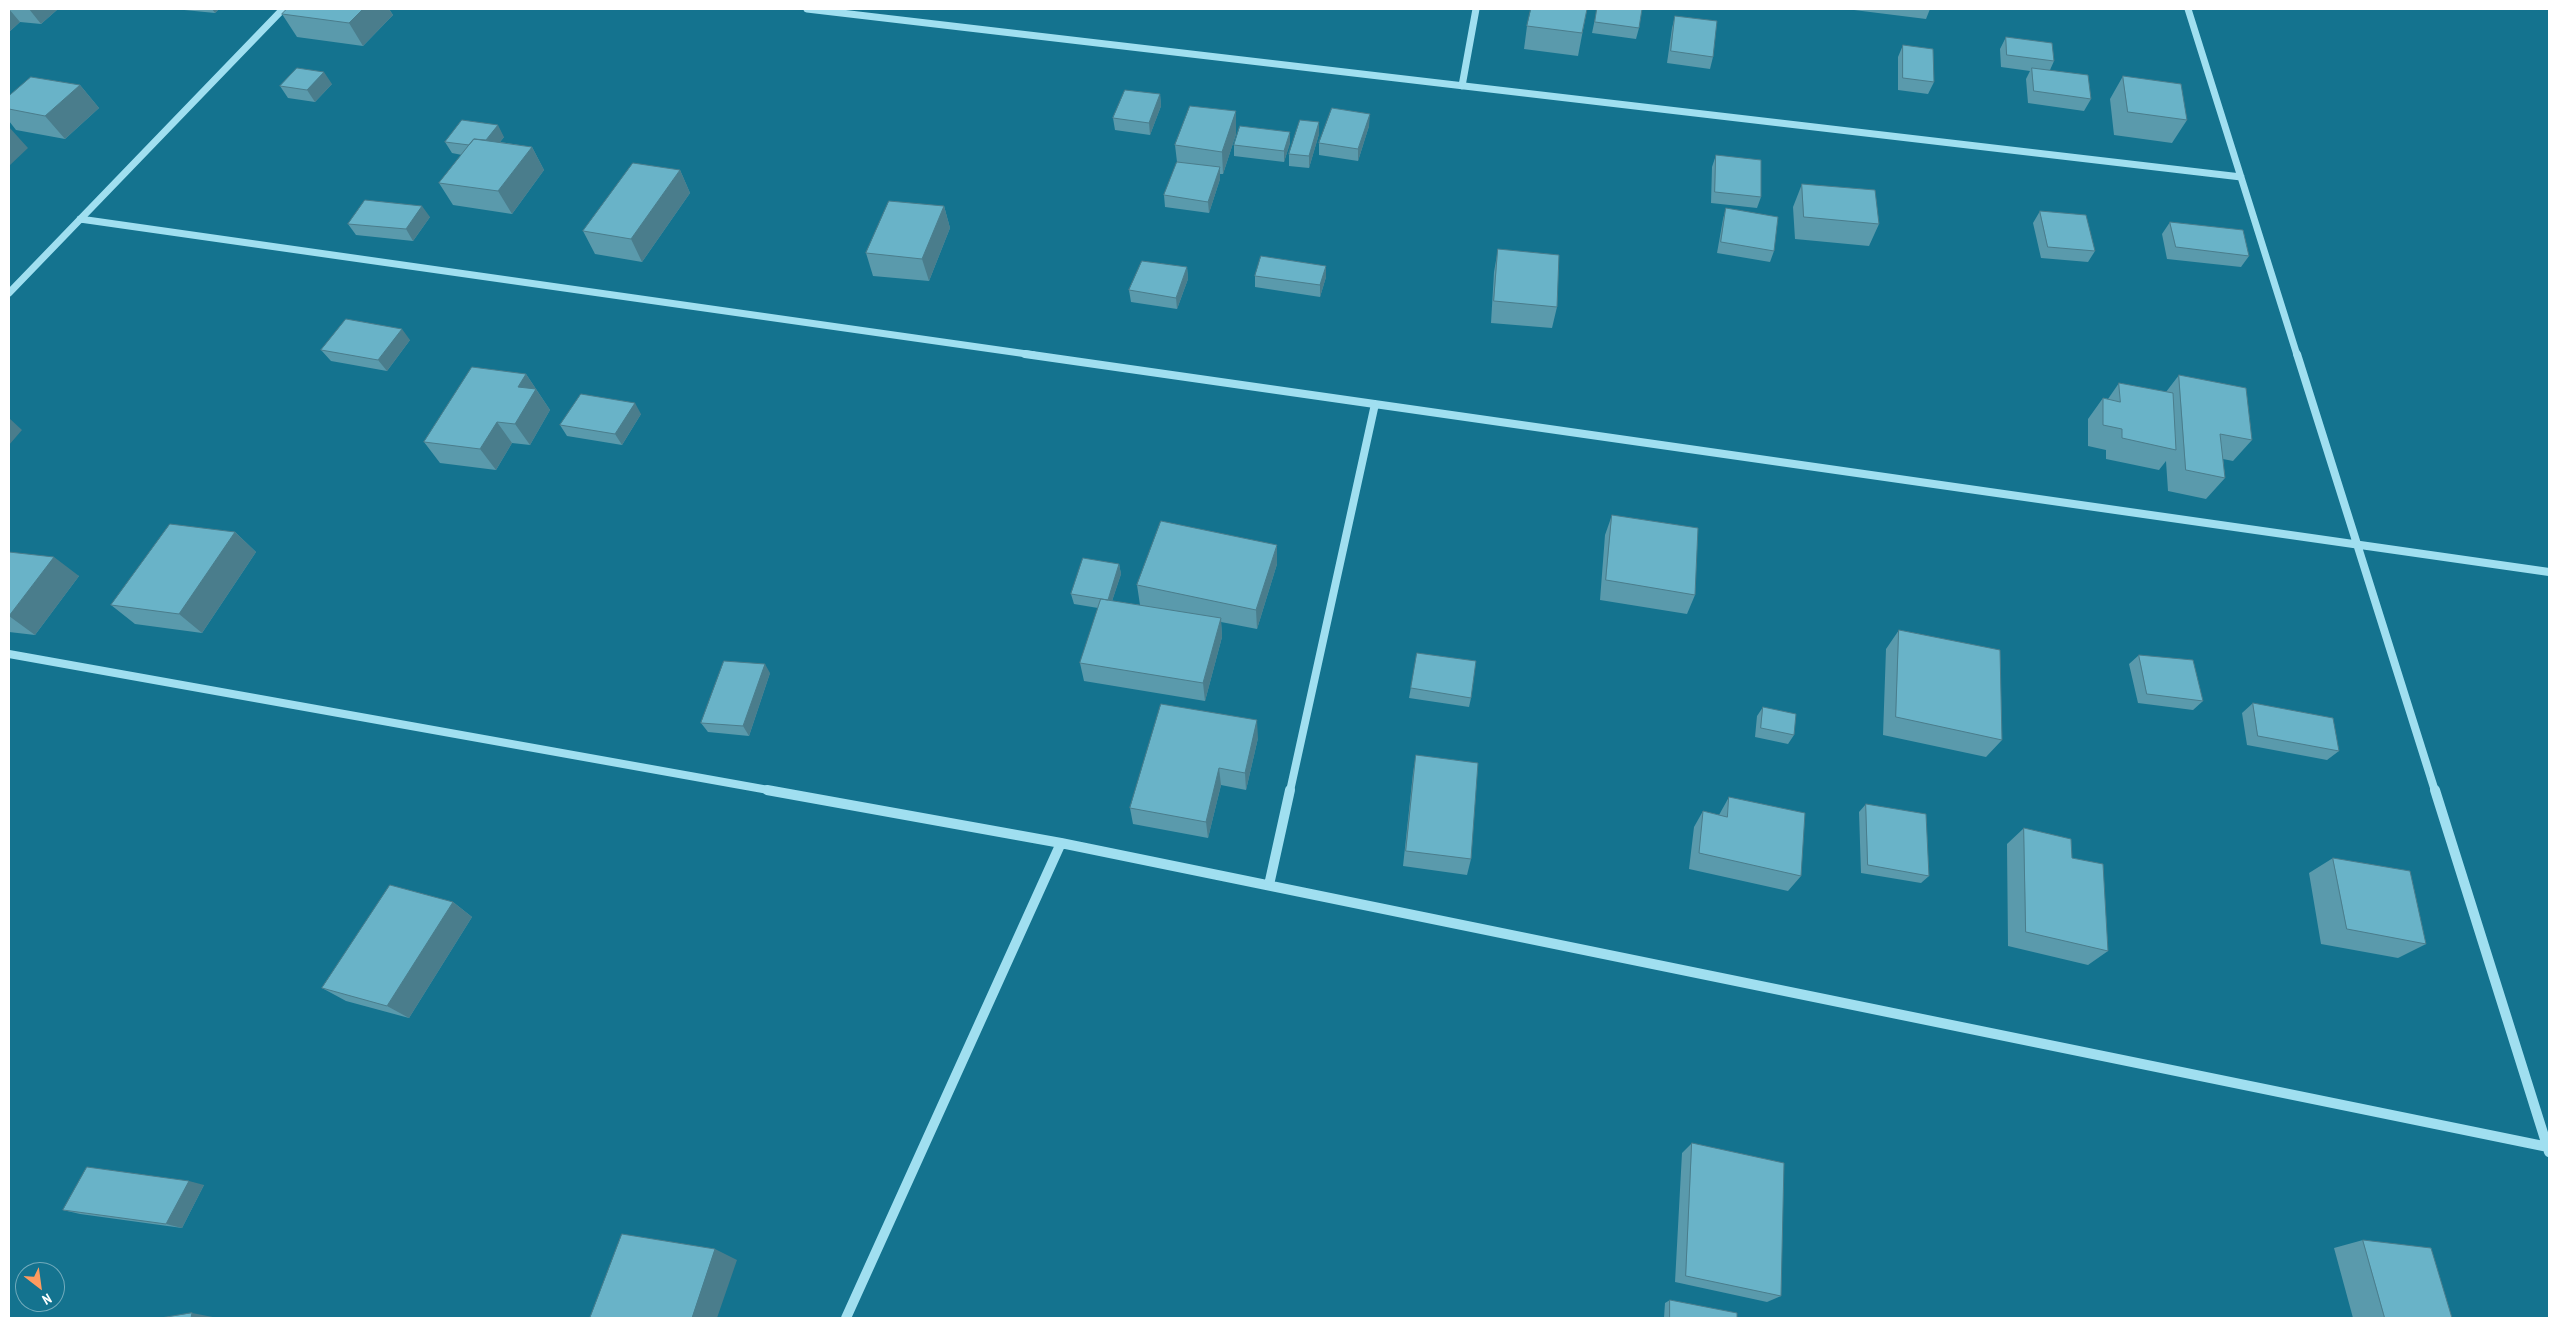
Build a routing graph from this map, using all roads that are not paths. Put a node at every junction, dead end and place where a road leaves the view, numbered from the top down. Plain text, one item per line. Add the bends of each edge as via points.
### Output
1 (283, 9) edge
2 (807, 9) edge
3 (1476, 9) edge
4 (2188, 9) edge
5 (1462, 86) junction
6 (2241, 178) junction
7 (80, 219) junction
8 (9, 293) edge
9 (1374, 404) junction
10 (2357, 544) junction
11 (2549, 572) edge
12 (9, 654) edge
13 (1061, 843) junction
14 (1269, 885) junction
15 (2549, 1150) edge
16 (846, 1318) edge

1 - 7 street
2 - 5 street
3 - 5 street
4 - 6 street
5 - 6 street
6 - 10 street
7 - 8 street
7 - 9 street
9 - 10 street
9 - 14 street
10 - 11 street
10 - 15 street
12 - 13 street
13 - 14 street
13 - 16 street
14 - 15 street

